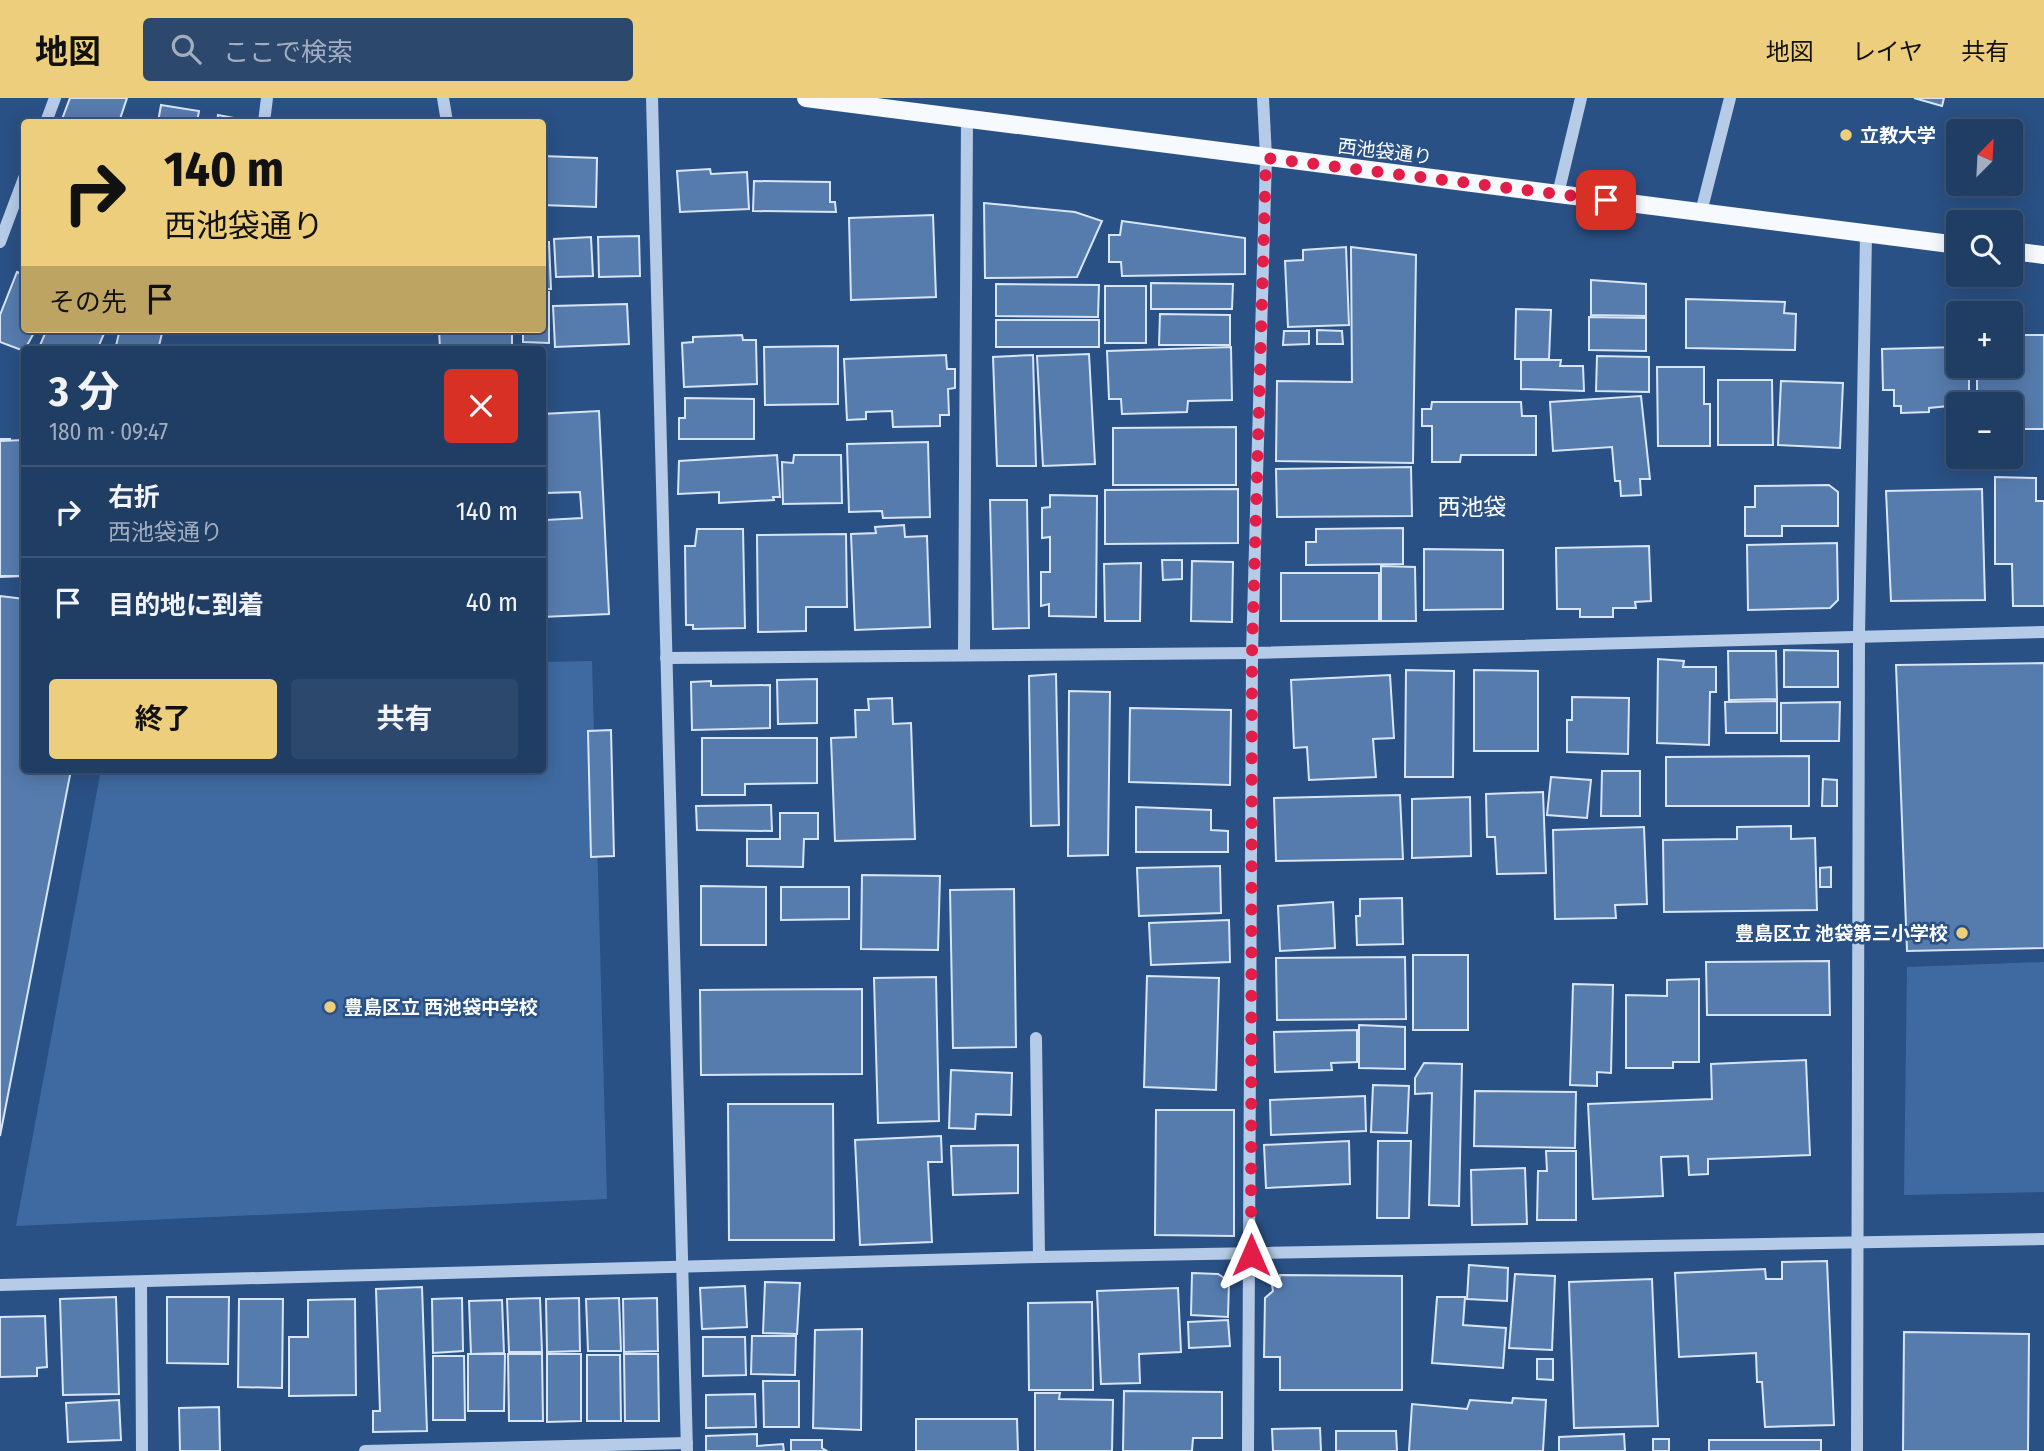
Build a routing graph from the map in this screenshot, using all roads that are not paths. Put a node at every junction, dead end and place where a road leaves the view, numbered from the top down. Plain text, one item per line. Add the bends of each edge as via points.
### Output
1 (55, 98) edge
2 (267, 98) edge
3 (443, 98) edge
4 (652, 98) edge
5 (806, 98) edge
6 (1264, 98) edge
7 (1581, 98) edge
8 (1730, 98) edge
9 (967, 118) junction
10 (47, 119) edge
11 (264, 119) edge
12 (446, 119) edge
13 (1266, 158) junction
14 (21, 186) edge
15 (1558, 194) junction
16 (1701, 212) junction
17 (1866, 234) junction
18 (0, 242) edge
19 (1946, 244) edge
20 (2023, 253) edge
21 (2044, 256) edge
22 (2044, 632) edge
23 (1859, 635) junction
24 (1252, 653) junction
25 (964, 655) junction
26 (666, 658) junction
27 (1036, 1038) dead end
28 (2044, 1239) edge
29 (1856, 1241) junction
30 (1251, 1255) junction
31 (1039, 1257) junction
32 (682, 1268) junction
33 (141, 1283) junction
34 (0, 1285) edge
35 (687, 1447) edge
36 (142, 1451) edge
37 (365, 1451) edge
38 (1248, 1451) edge
39 (1857, 1451) edge

1 - 10 street
2 - 11 street
3 - 12 street
4 - 26 street
5 - 9 main road, 西池袋通り
6 - 13 street
7 - 15 street
8 - 16 street
9 - 13 main road, 西池袋通り
9 - 25 street
13 - 15 main road, 西池袋通り
13 - 24 street
14 - 18 street
15 - 16 main road, 西池袋通り
16 - 17 main road, 西池袋通り
17 - 19 main road, 西池袋通り
17 - 23 street
20 - 21 main road
22 - 23 street
23 - 24 street
23 - 29 street
24 - 25 street
24 - 30 street
25 - 26 street
26 - 32 street
27 - 31 street
28 - 29 street
29 - 30 street
29 - 39 street
30 - 31 street
30 - 38 street
31 - 32 street
32 - 33 street
32 - 35 street
33 - 34 street
33 - 36 street
35 - 37 street

